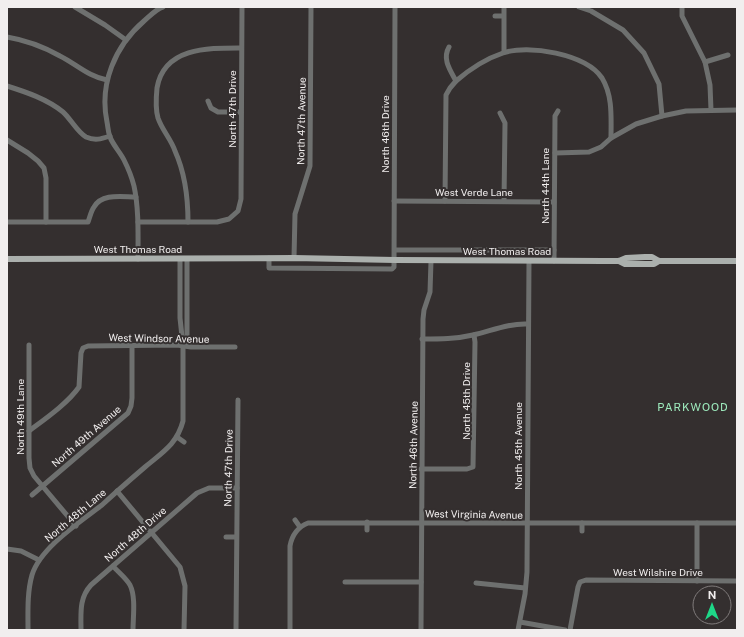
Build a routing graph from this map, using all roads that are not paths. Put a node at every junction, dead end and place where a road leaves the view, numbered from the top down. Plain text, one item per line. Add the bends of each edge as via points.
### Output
1 (76, 7) edge
2 (160, 7) edge
3 (242, 7) edge
4 (311, 7) edge
5 (395, 7) edge
6 (504, 7) edge
7 (579, 7) edge
8 (682, 7) edge
9 (495, 16) dead end
10 (503, 16) junction
11 (7, 37) edge
12 (126, 40) junction
13 (449, 47) dead end
14 (241, 48) junction
15 (504, 52) junction
16 (728, 55) dead end
17 (705, 62) junction
18 (107, 80) junction
19 (456, 81) junction
20 (7, 86) edge
21 (208, 101) dead end
22 (711, 110) junction
23 (737, 110) edge
24 (558, 111) dead end
25 (241, 112) junction
26 (500, 113) dead end
27 (662, 116) junction
28 (110, 136) junction
29 (611, 138) junction
30 (7, 140) edge
31 (554, 153) junction
32 (136, 197) junction
33 (394, 201) junction
34 (445, 201) junction
35 (504, 201) junction
36 (554, 202) junction
37 (7, 222) edge
38 (46, 222) junction
39 (138, 222) junction
40 (188, 222) junction
41 (395, 250) junction
42 (554, 250) junction
43 (269, 258) junction
44 (294, 258) junction
45 (7, 259) edge
46 (138, 259) junction
47 (180, 259) junction
48 (187, 259) junction
49 (395, 260) junction
50 (431, 261) junction
51 (529, 261) junction
52 (554, 261) junction
53 (737, 261) edge
54 (528, 324) junction
55 (474, 335) junction
56 (422, 339) junction
57 (29, 345) dead end
58 (132, 346) junction
59 (183, 346) junction
60 (235, 347) dead end
61 (238, 400) dead end
62 (29, 431) junction
63 (177, 438) junction
64 (184, 442) dead end
65 (421, 469) junction
66 (42, 486) junction
67 (237, 488) junction
68 (117, 491) junction
69 (32, 495) dead end
70 (294, 520) dead end
71 (367, 522) junction
72 (421, 522) junction
73 (526, 523) junction
74 (582, 523) junction
75 (642, 523) junction
76 (697, 523) junction
77 (737, 523) edge
78 (76, 526) junction
79 (300, 527) junction
80 (367, 530) dead end
81 (642, 530) dead end
82 (582, 531) dead end
83 (152, 532) junction
84 (236, 536) junction
85 (226, 537) dead end
86 (7, 549) edge
87 (39, 560) junction
88 (112, 566) junction
89 (697, 581) junction
90 (737, 581) edge
91 (344, 582) dead end
92 (421, 582) junction
93 (476, 583) dead end
94 (526, 588) junction
95 (520, 622) junction
96 (28, 630) edge
97 (81, 630) edge
98 (133, 630) edge
99 (184, 630) edge
100 (236, 630) edge
101 (290, 630) edge
102 (421, 630) edge
103 (518, 630) edge
104 (565, 630) edge
105 (570, 630) edge

1 - 12 street
2 - 12 street
3 - 14 street, North 47th Drive
4 - 44 street, North 47th Avenue via 310,166 295,214
5 - 33 street, North 46th Drive
6 - 10 street
7 - 27 street via 591,11 623,30 644,53 659,84
8 - 17 street via 682,16
9 - 10 street
10 - 15 street
11 - 18 street via 46,49 94,77
12 - 18 street via 114,58
13 - 19 street via 446,62
14 - 25 street, North 47th Drive
14 - 40 street via 196,50 179,57 167,66 158,83 156,109 162,128 175,150 183,176 188,198
15 - 19 street via 479,64
15 - 29 street via 550,51 591,67 602,78 608,94
16 - 17 street
17 - 22 street
18 - 28 street via 105,105
19 - 34 street via 446,96
20 - 28 street via 25,91 50,104 63,113 85,136 96,140
21 - 25 street via 211,108 218,112
22 - 23 street
22 - 27 street via 686,111
24 - 31 street, North 44th Lane via 555,116
25 - 40 street, North 47th Drive via 241,199 238,211 229,219 216,222
26 - 35 street via 504,123
27 - 29 street via 636,124
28 - 32 street via 124,161
29 - 31 street via 590,152
30 - 38 street via 28,153 44,168
31 - 36 street, North 44th Lane
32 - 38 street via 109,197 99,200 88,222
32 - 39 street
33 - 34 street, West Verde Lane
33 - 41 street, North 46th Drive
34 - 35 street, West Verde Lane
35 - 36 street, West Verde Lane
36 - 42 street, North 44th Lane
37 - 38 street
39 - 40 street
39 - 46 street
41 - 42 street, West Thomas Road
41 - 49 street, North 46th Drive
42 - 52 street, North 44th Lane
43 - 44 main road, West Thomas Road
43 - 48 main road, West Thomas Road
43 - 49 street via 269,268 392,269
44 - 49 main road, West Thomas Road
45 - 46 main road, West Thomas Road
46 - 47 main road, West Thomas Road
47 - 48 main road, West Thomas Road
47 - 59 street, North 48th Lane via 180,318
48 - 59 street, North 48th Lane via 187,338
49 - 50 main road, West Thomas Road
50 - 51 main road, West Thomas Road
50 - 56 street, North 46th Avenue via 430,292 424,310
51 - 52 main road, West Thomas Road
51 - 54 street, North 45th Avenue
52 - 53 main road, West Thomas Road via 620,261 626,258 652,257 659,261
54 - 55 street via 510,325
54 - 73 street, North 45th Avenue
55 - 56 street via 451,339
55 - 65 street, North 45th Drive via 473,467
56 - 65 street, North 46th Avenue
57 - 62 street, North 49th Lane
58 - 59 street, West Windsor Avenue
58 - 62 street, West Windsor Avenue via 83,348 80,387
58 - 66 street, North 49th Avenue via 132,398 128,414
59 - 60 street, West Windsor Avenue
59 - 63 street, North 48th Lane via 183,421
61 - 67 street, North 47th Drive
62 - 66 street, North 49th Lane via 30,468
63 - 64 street
63 - 68 street, North 48th Lane
65 - 72 street, North 46th Avenue
66 - 69 street
66 - 78 street, North 49th Lane
67 - 83 street, North 48th Drive via 202,490
67 - 84 street, North 47th Drive
68 - 78 street, North 48th Lane
68 - 83 street
70 - 79 street
71 - 72 street, West Virginia Avenue
71 - 79 street, West Virginia Avenue via 310,522
71 - 80 street
72 - 73 street, West Virginia Avenue
72 - 92 street, North 46th Avenue
73 - 74 street, West Virginia Avenue
73 - 94 street, North 45th Avenue
74 - 75 street, West Virginia Avenue
74 - 82 street
75 - 76 street, West Virginia Avenue
75 - 81 street
76 - 77 street, West Virginia Avenue
76 - 89 street
78 - 87 street, North 48th Lane via 52,545
79 - 101 street via 290,546
83 - 88 street, North 48th Drive
83 - 99 street via 178,562 182,571 185,586
84 - 85 street
84 - 100 street, North 47th Drive
86 - 87 street via 21,551
87 - 96 street, North 48th Lane via 32,575
88 - 97 street, North 48th Drive via 83,595
88 - 98 street via 132,590
89 - 90 street, West Wilshire Drive
89 - 105 street, West Wilshire Drive via 580,582
91 - 92 street
92 - 102 street, North 46th Avenue
93 - 94 street
94 - 95 street, North 45th Avenue
95 - 103 street, North 45th Avenue
95 - 104 street

